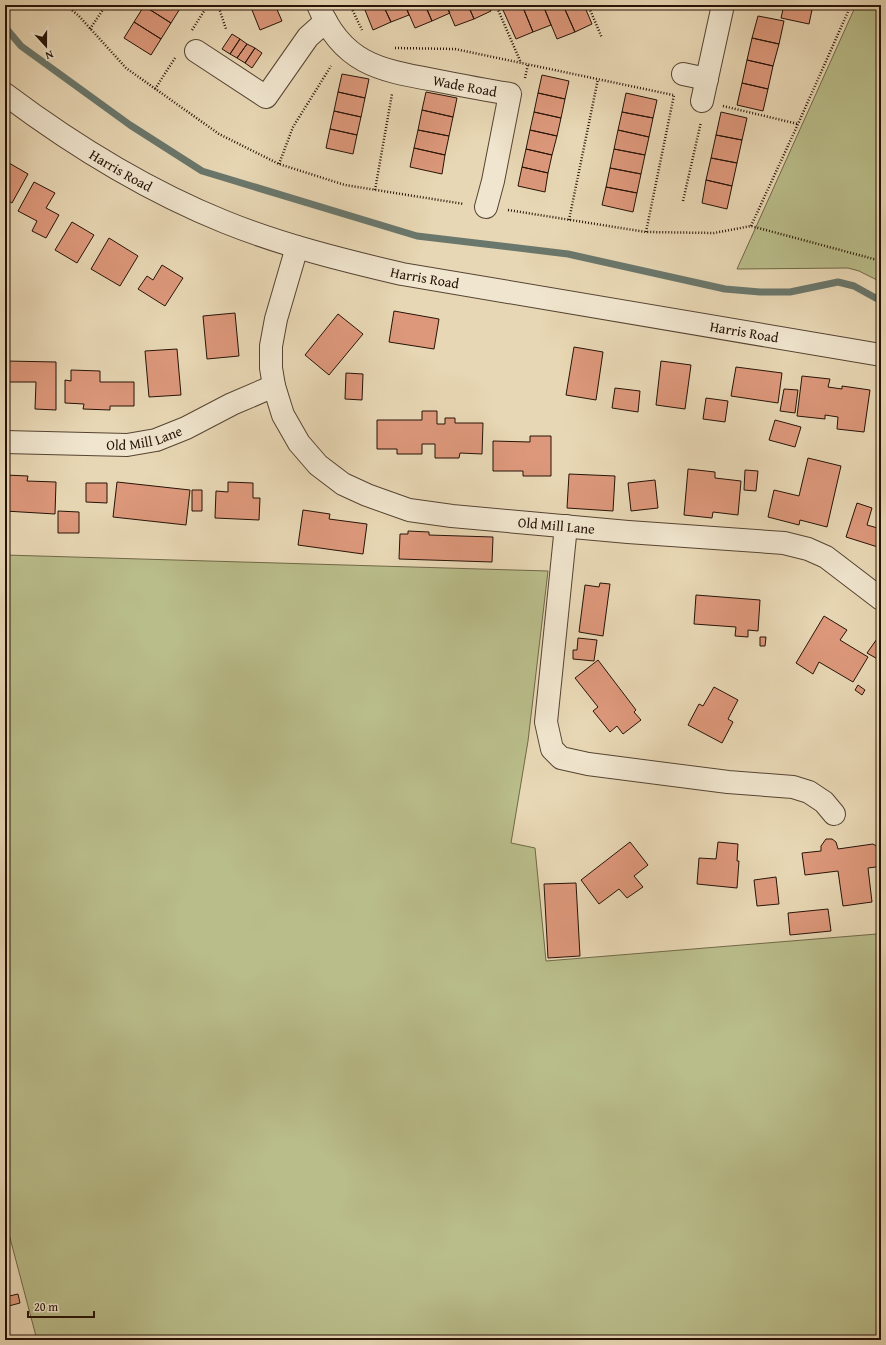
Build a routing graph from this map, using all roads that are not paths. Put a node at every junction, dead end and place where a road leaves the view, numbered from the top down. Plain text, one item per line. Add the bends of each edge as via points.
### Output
1 (723, 5) edge
2 (322, 13) edge
3 (196, 51) dead end
4 (682, 74) dead end
5 (707, 78) junction
6 (5, 94) edge
7 (703, 102) road end
8 (486, 207) road end
9 (297, 247) junction
10 (881, 355) edge
11 (274, 386) junction
12 (5, 442) edge
13 (566, 526) junction
14 (881, 599) edge
15 (834, 814) dead end

1 - 5 street
2 - 3 street, Wade Road via 308,38 266,97
2 - 8 street, Wade Road via 344,47 375,66 396,74 510,94
4 - 5 street
5 - 7 street
6 - 9 street, Harris Road via 82,148 158,192 225,222
9 - 10 street, Harris Road via 348,262 418,277
9 - 11 street, Old Mill Lane via 276,319 271,346
11 - 12 street, Old Mill Lane via 156,440 128,445
11 - 13 street, Old Mill Lane via 283,415 299,443 318,465 343,484 409,510
13 - 14 street, Old Mill Lane via 784,543 802,547 826,557
13 - 15 street via 546,722 552,749 561,758 588,764 728,782 794,787 809,792 824,802

